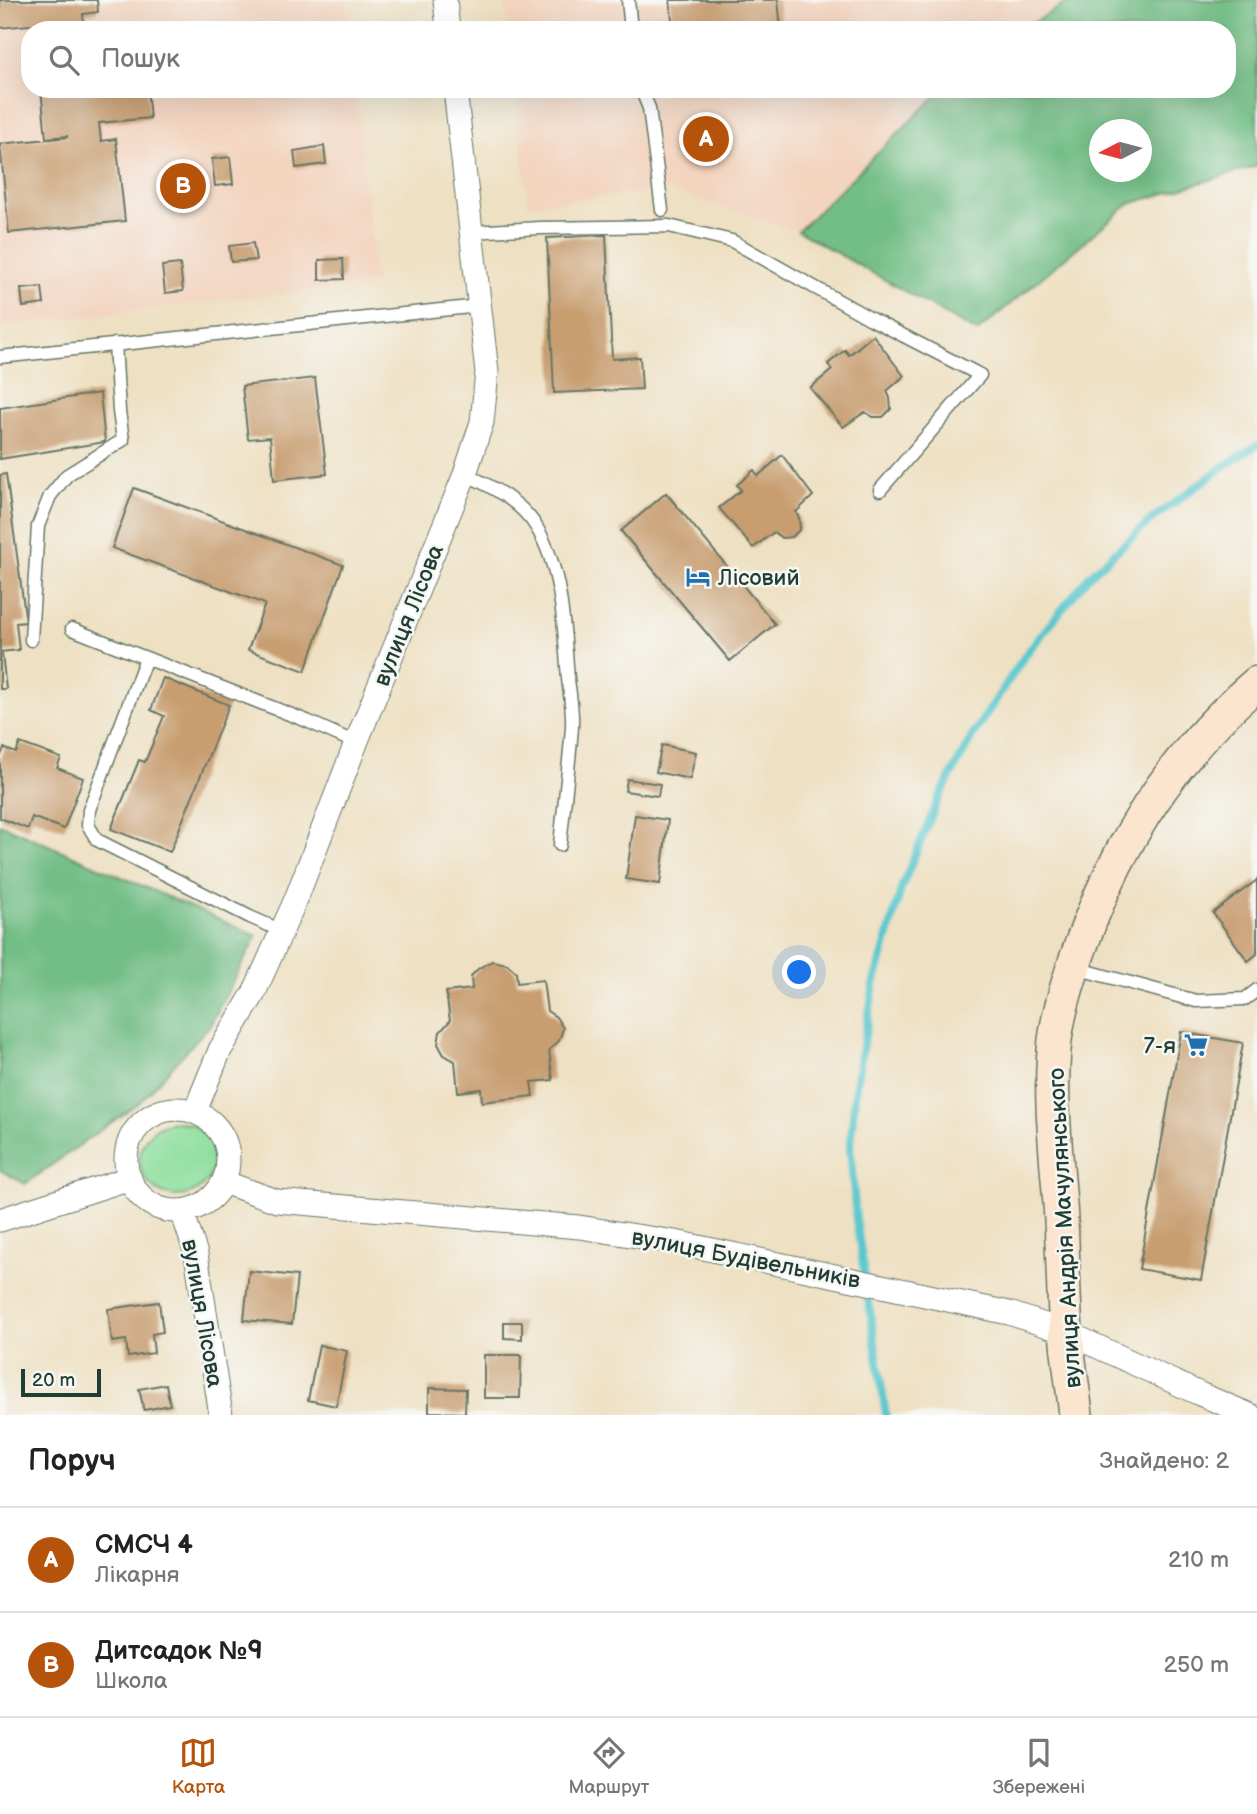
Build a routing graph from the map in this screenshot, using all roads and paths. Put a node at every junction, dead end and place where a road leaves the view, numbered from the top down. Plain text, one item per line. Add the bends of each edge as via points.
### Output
1 (445, 0) edge
2 (628, 0) edge
3 (447, 21) edge
4 (630, 21) edge
5 (456, 98) edge
6 (645, 98) edge
7 (662, 210) dead end
8 (471, 232) junction
9 (479, 306) junction
10 (115, 344) junction
11 (0, 357) edge
12 (466, 474) junction
13 (880, 490) dead end
14 (72, 629) dead end
15 (31, 640) dead end
16 (146, 658) junction
17 (1257, 683) edge
18 (356, 743) junction
19 (560, 845) dead end
20 (282, 932) junction
21 (1073, 967) junction
22 (1257, 990) edge
23 (195, 1111) junction
24 (130, 1178) junction
25 (223, 1182) junction
26 (183, 1211) junction
27 (0, 1220) edge
28 (1066, 1332) junction
29 (222, 1415) edge
30 (1076, 1415) edge
31 (1250, 1415) edge

1 - 3 street
2 - 4 lane
5 - 8 street, вулиця Лісова
6 - 7 lane
8 - 9 street, вулиця Лісова
8 - 13 lane via 669,226 732,241 980,375
9 - 10 lane
9 - 12 street, вулиця Лісова via 487,372 482,422
10 - 11 lane
10 - 15 lane via 123,440 67,475 50,496 38,526
12 - 18 street, вулиця Лісова
12 - 19 lane via 514,503 536,526 550,556 559,597 572,724
14 - 16 lane
16 - 18 lane
16 - 20 lane via 89,810 88,825 105,845
17 - 21 street, вулиця Андрія Мачулянського via 1222,715 1153,800 1115,864
18 - 20 street, вулиця Лісова
20 - 23 street, вулиця Лісова via 220,1051
21 - 22 lane via 1196,1002 1245,999
21 - 28 street, вулиця Андрія Мачулянського via 1055,1041 1053,1103
23 - 24 street via 162,1111 135,1130 128,1145
23 - 25 street via 221,1133 227,1148
24 - 26 street via 138,1193 151,1203
24 - 27 street
25 - 26 street via 208,1200
25 - 28 street, вулиця Будівельників via 277,1201 579,1227 716,1250 1009,1313
26 - 29 street, вулиця Лісова via 196,1254
28 - 30 street, вулиця Андрія Мачулянського
28 - 31 street, вулиця Будівельників

